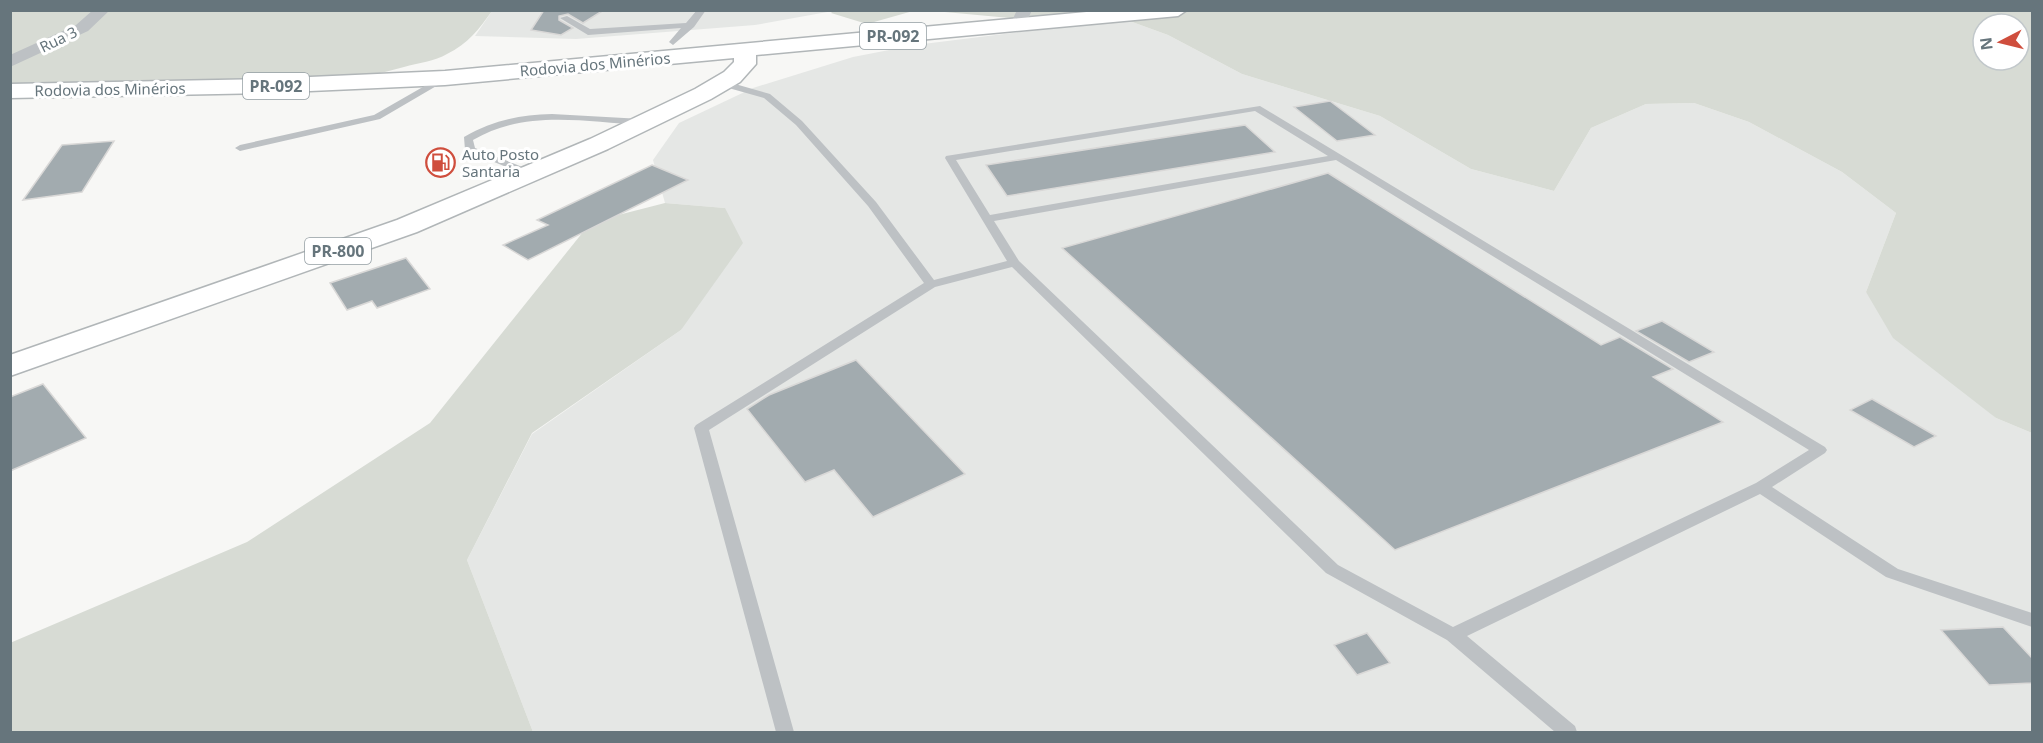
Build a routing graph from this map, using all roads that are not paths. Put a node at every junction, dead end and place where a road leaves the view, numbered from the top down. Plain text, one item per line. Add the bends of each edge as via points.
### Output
1 (103, 10) edge
2 (702, 10) edge
3 (1178, 10) edge
4 (564, 18) dead end
5 (1022, 18) edge
6 (972, 28) junction
7 (695, 32) junction
8 (726, 35) junction
9 (814, 43) junction
10 (745, 50) junction
11 (10, 62) edge
12 (541, 69) junction
13 (676, 73) junction
14 (445, 78) junction
15 (726, 80) junction
16 (10, 91) edge
17 (651, 119) junction
18 (240, 148) dead end
19 (1337, 157) junction
20 (531, 174) junction
21 (987, 219) junction
22 (1014, 264) junction
23 (931, 284) junction
24 (10, 366) edge
25 (1761, 487) junction
26 (2032, 620) edge
27 (1453, 635) junction
28 (785, 732) edge
29 (1568, 732) edge

1 - 11 street, Rua 3 via 82,28
2 - 7 lane
3 - 5 main road, Rodovia dos Minérios / PR-092
4 - 7 lane via 588,32
5 - 6 main road, Rodovia dos Minérios / PR-092
6 - 8 main road
6 - 9 main road, Rodovia dos Minérios / PR-092
7 - 8 main road
7 - 13 main road
8 - 10 main road
9 - 10 main road, Rodovia dos Minérios / PR-092
9 - 15 main road
10 - 13 main road, Rodovia dos Minérios / PR-092
10 - 15 main road via 746,64
12 - 13 main road, Rodovia dos Minérios / PR-092 via 596,63
12 - 13 main road via 592,52
12 - 14 main road, Rodovia dos Minérios / PR-092
13 - 17 main road, PR-800
14 - 16 main road, Rodovia dos Minérios / PR-092
14 - 18 lane via 377,117
15 - 17 main road, PR-800
15 - 23 lane via 767,96 799,123 872,204
17 - 20 main road, PR-800
17 - 20 lane via 533,118 487,128 468,139 470,150
19 - 21 lane
19 - 21 lane via 1257,108 950,158
19 - 25 lane via 1820,450
20 - 24 main road, PR-800 via 407,226
21 - 22 lane
22 - 23 lane
22 - 27 lane via 1332,569
23 - 28 lane via 700,428
25 - 26 lane via 1892,573
25 - 27 lane
27 - 29 lane

